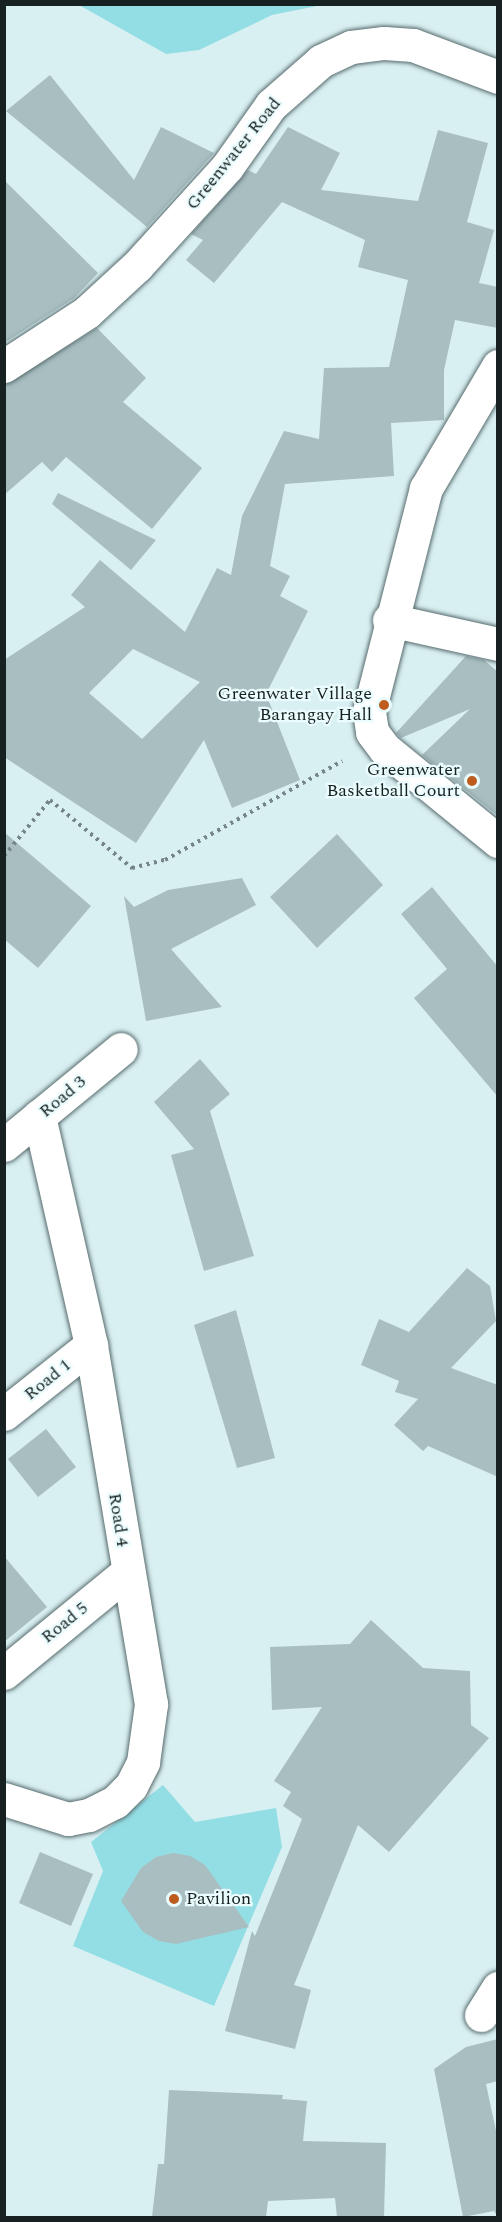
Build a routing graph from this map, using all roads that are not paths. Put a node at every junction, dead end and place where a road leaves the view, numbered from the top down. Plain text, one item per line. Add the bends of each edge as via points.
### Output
1 (498, 77) edge
2 (4, 366) edge
3 (498, 366) edge
4 (389, 620) junction
5 (498, 644) edge
6 (498, 841) edge
7 (121, 1049) dead end
8 (39, 1116) junction
9 (4, 1145) edge
10 (91, 1345) junction
11 (4, 1414) edge
12 (126, 1573) junction
13 (4, 1673) edge
14 (4, 1800) edge

1 - 2 street, Greenwater Road via 413,45 351,47 321,61 271,105 227,167 137,267 87,312
3 - 4 street via 426,488
4 - 5 street
4 - 6 street via 369,712 372,732 402,765
7 - 8 street, Road 3
8 - 9 street, Road 3
8 - 10 street, Road 4
10 - 11 street, Road 1
10 - 12 street, Road 4
12 - 13 street, Road 5
12 - 14 street, Road 4 via 151,1704 139,1770 115,1802 89,1815 46,1815

